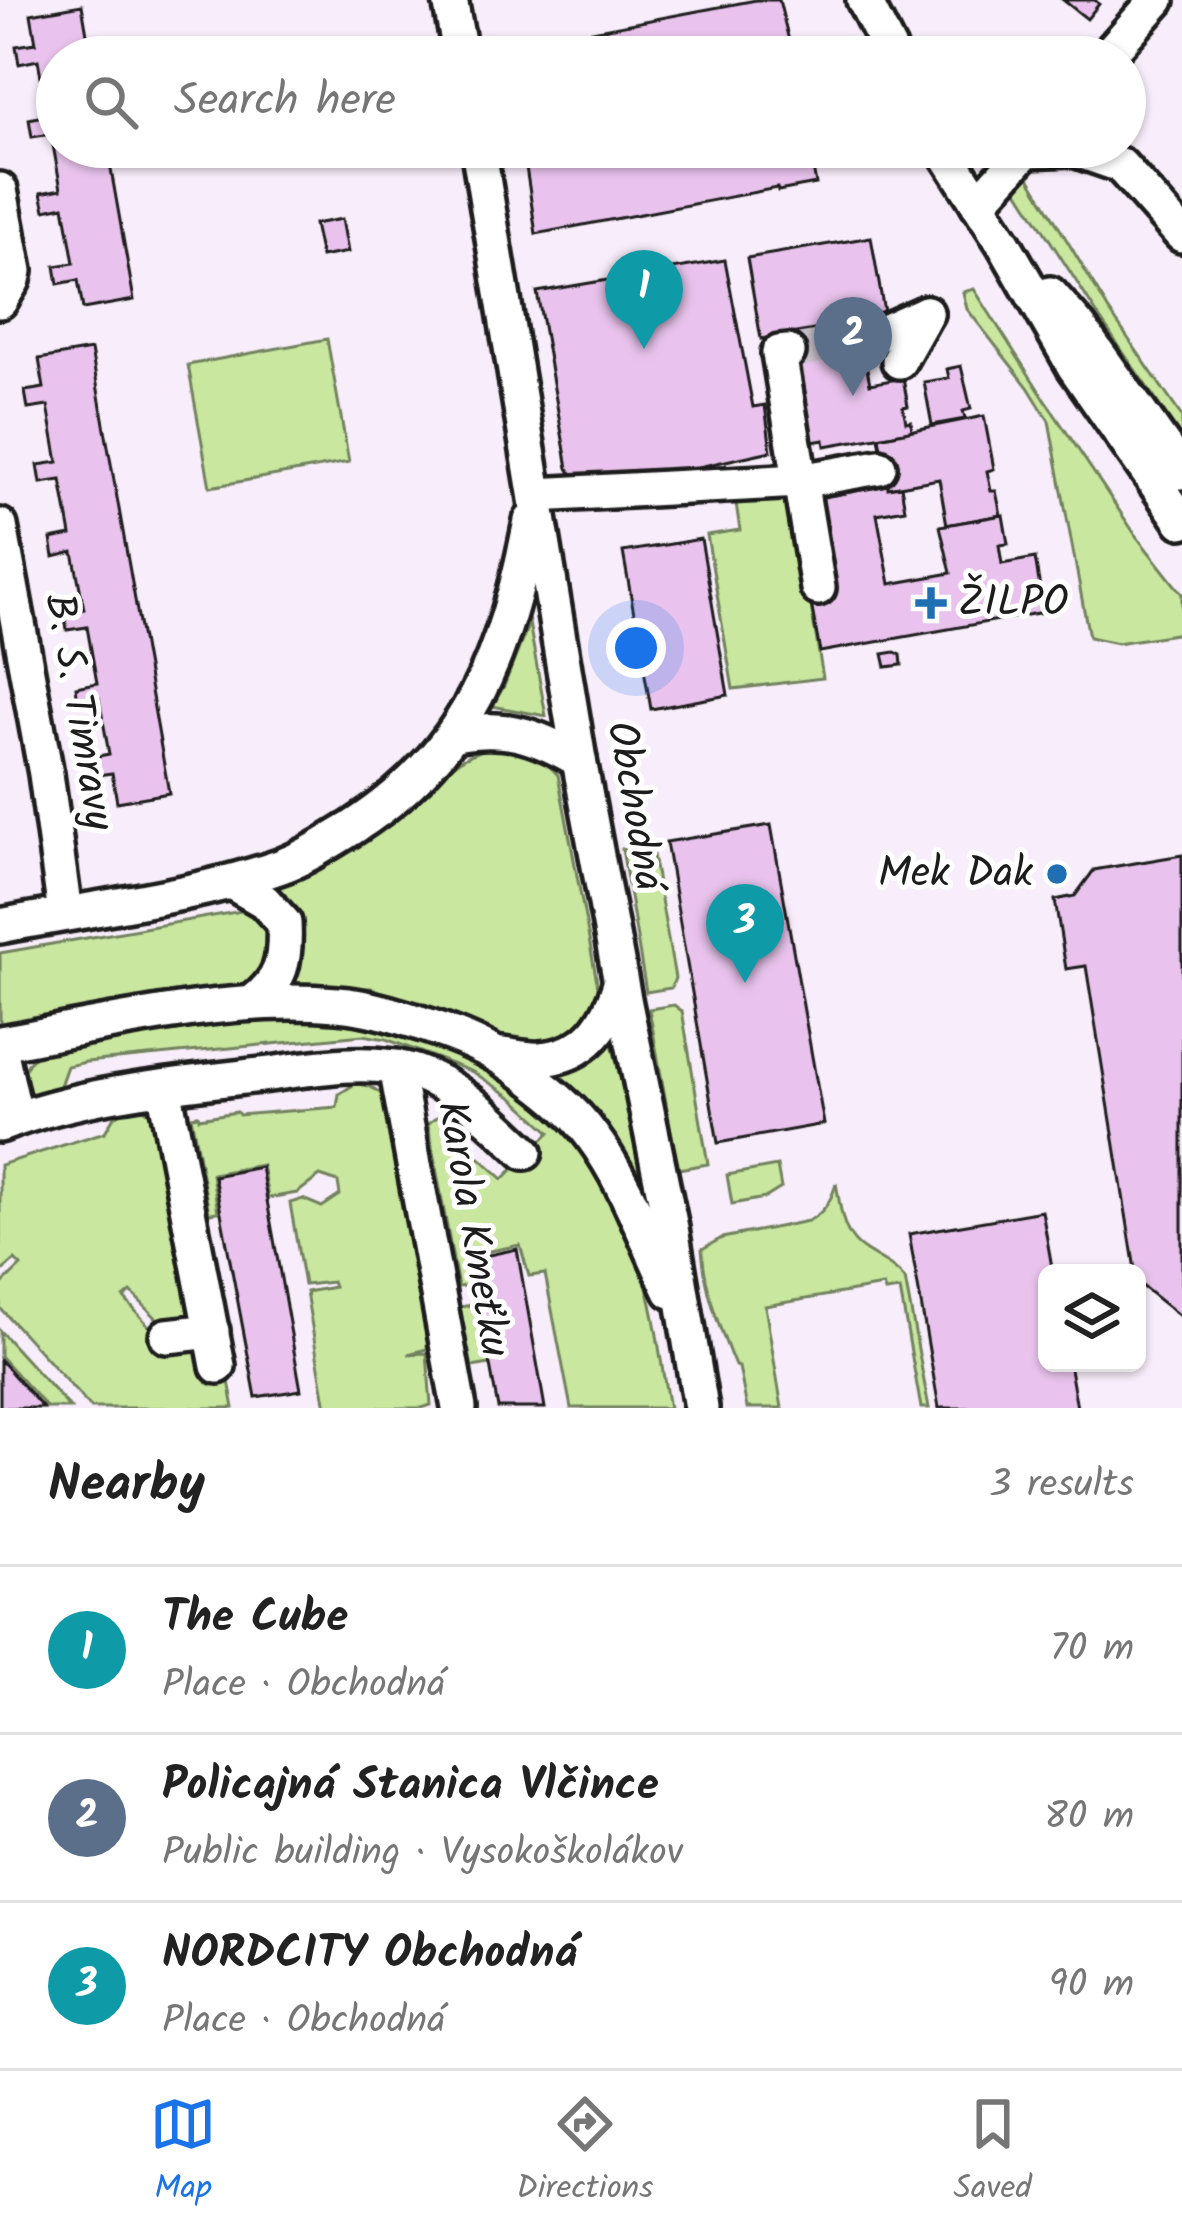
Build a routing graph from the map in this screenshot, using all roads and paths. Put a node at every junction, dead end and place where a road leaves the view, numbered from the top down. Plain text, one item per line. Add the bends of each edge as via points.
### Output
1 (450, 0) edge
2 (864, 0) edge
3 (1157, 0) edge
4 (457, 36) edge
5 (882, 36) edge
6 (1125, 36) edge
7 (482, 168) edge
8 (955, 168) edge
9 (1010, 168) edge
10 (1123, 168) edge
11 (0, 190) edge
12 (977, 204) junction
13 (1182, 235) edge
14 (1004, 244) junction
15 (0, 301) edge
16 (870, 338) tunnel mouth
17 (788, 352) dead end
18 (899, 361) dead end
19 (879, 467) dead end
20 (1182, 472) edge
21 (573, 476) dead end
22 (800, 481) junction
23 (536, 495) junction
24 (1182, 521) edge
25 (0, 526) edge
26 (818, 588) dead end
27 (454, 734) junction
28 (579, 760) junction
29 (230, 882) junction
30 (65, 913) junction
31 (0, 926) edge
32 (621, 982) junction
33 (252, 1004) junction
34 (0, 1046) edge
35 (498, 1054) junction
36 (396, 1067) junction
37 (164, 1087) junction
38 (8, 1122) edge
39 (525, 1152) dead end
40 (687, 1326) junction
41 (212, 1331) junction
42 (167, 1336) dead end
43 (218, 1366) dead end
44 (459, 1408) edge
45 (701, 1408) edge

1 - 4 street
2 - 5 street
3 - 6 street
7 - 23 street, Obchodná
8 - 12 street
9 - 12 street
10 - 13 street
11 - 15 street via 14,271
12 - 14 street
14 - 20 street via 1079,327
14 - 24 street via 1074,366
16 - 18 street via 926,313
17 - 22 street via 778,353
19 - 22 street
21 - 23 street
22 - 23 street
22 - 26 street
23 - 27 street via 504,634
23 - 28 street, Obchodná
25 - 30 street, B. S. Timravy
27 - 28 street via 514,730
27 - 29 street via 369,817 285,865
28 - 32 street, Obchodná
29 - 30 street
29 - 33 street via 284,923 283,962 273,987
30 - 31 street
32 - 35 street via 596,1036 575,1049 542,1059
32 - 40 street, Obchodná
33 - 34 street
33 - 35 street via 343,1004
34 - 38 street
35 - 40 street via 591,1134
36 - 37 street, Karola Kmeťku via 339,1065
36 - 39 street, Karola Kmeťku via 447,1084
36 - 44 street, Karola Kmeťku
37 - 38 street, Karola Kmeťku
37 - 41 street
40 - 45 street, Obchodná
41 - 42 street
41 - 43 street

